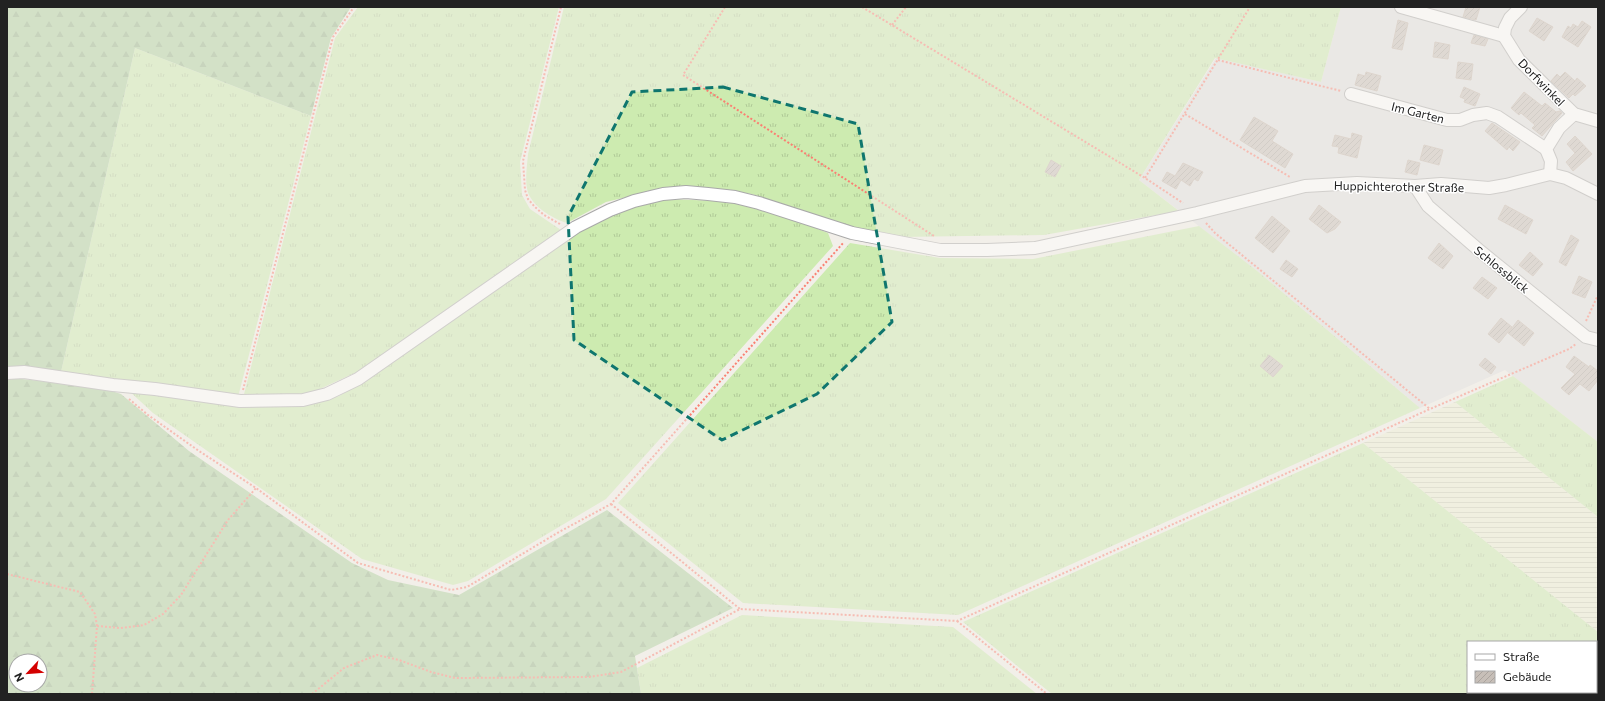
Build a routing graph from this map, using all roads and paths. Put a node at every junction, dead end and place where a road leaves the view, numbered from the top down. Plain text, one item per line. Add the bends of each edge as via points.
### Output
1 (354, 7) edge
2 (561, 7) edge
3 (725, 7) edge
4 (862, 7) edge
5 (906, 7) edge
6 (1250, 7) edge
7 (1401, 7) edge
8 (1521, 7) edge
9 (892, 25) junction
10 (1504, 36) junction
11 (1218, 60) junction
12 (1351, 94) joint
13 (1185, 114) junction
14 (1574, 114) junction
15 (1598, 121) edge
16 (1546, 149) junction
17 (1550, 174) junction
18 (1145, 178) junction
19 (1305, 186) junction
20 (1415, 186) junction
21 (1598, 194) edge
22 (1197, 213) junction
23 (576, 227) junction
24 (852, 233) junction
25 (935, 237) dead end
26 (1598, 295) edge
27 (1586, 337) junction
28 (1598, 340) edge
29 (7, 374) edge
30 (113, 385) junction
31 (240, 401) junction
32 (1430, 409) junction
33 (256, 488) junction
34 (610, 504) junction
35 (7, 574) edge
36 (740, 609) junction
37 (957, 621) junction
38 (97, 626) junction
39 (92, 694) edge
40 (312, 694) edge
41 (1047, 694) edge

1 - 31 path via 333,37
2 - 23 path via 523,161 523,178 528,199 535,207 560,225
3 - 25 path via 682,76
4 - 9 path
5 - 9 path
6 - 11 path
7 - 10 street
8 - 10 street via 1510,18
9 - 18 path
10 - 14 street, Dorfwinkel via 1519,60
11 - 12 path
11 - 13 path
12 - 16 street, Im Garten via 1447,120 1460,120 1487,113 1498,117
13 - 18 path
13 - 19 path
14 - 15 street, Dorfwinkel
14 - 16 street via 1559,128
16 - 17 street via 1552,161
17 - 20 street, Huppichterother Straße via 1489,188 1441,184
17 - 21 street via 1566,178
18 - 22 path
19 - 20 street, Huppichterother Straße via 1357,183
19 - 22 street, Huppichterother Straße
20 - 27 street, Schlossblick via 1428,206
22 - 24 street, Huppichterother Straße via 1027,248 940,250
22 - 32 path via 1215,233
23 - 24 street, Huppichterother Straße via 610,210 634,202 663,194 686,192 735,197
23 - 31 street, Huppichterother Straße via 358,378 327,394 303,400
24 - 34 path
26 - 27 path via 1585,322
27 - 28 street, Schlossblick
27 - 32 path via 1569,349
29 - 30 street, Huppichterother Straße via 24,372
30 - 31 street, Huppichterother Straße
30 - 33 path via 148,416
32 - 37 path
33 - 34 path via 358,563 450,590 467,587
33 - 38 path via 228,520 180,596 163,614 144,625 120,628
34 - 36 path
35 - 38 path via 80,592 95,614
36 - 37 path
36 - 40 path via 621,672 589,677 455,678 377,655 344,668
37 - 41 path
38 - 39 path

